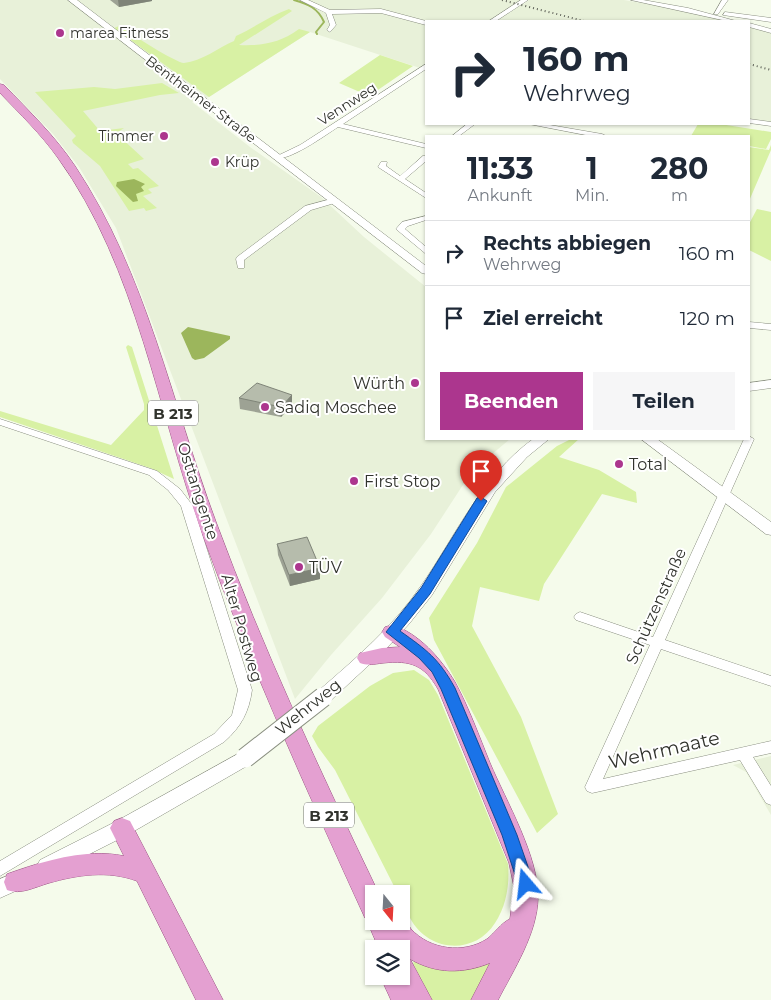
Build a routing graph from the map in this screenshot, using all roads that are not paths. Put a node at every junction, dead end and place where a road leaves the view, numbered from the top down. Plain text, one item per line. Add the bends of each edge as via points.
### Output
1 (72, 0) edge
2 (304, 0) edge
3 (525, 0) edge
4 (634, 0) edge
5 (724, 1) edge
6 (688, 10) junction
7 (330, 12) junction
8 (716, 13) junction
9 (494, 20) edge
10 (729, 20) edge
11 (771, 20) edge
12 (425, 23) edge
13 (750, 25) edge
14 (330, 30) dead end
15 (771, 31) edge
16 (425, 67) edge
17 (0, 87) edge
18 (750, 121) edge
19 (771, 124) edge
20 (338, 125) junction
21 (470, 125) edge
22 (538, 125) edge
23 (456, 135) edge
24 (596, 135) edge
25 (425, 146) edge
26 (279, 158) junction
27 (425, 159) edge
28 (384, 164) dead end
29 (401, 180) junction
30 (425, 195) edge
31 (335, 200) junction
32 (425, 218) edge
33 (425, 249) edge
34 (241, 266) dead end
35 (425, 270) edge
36 (750, 325) edge
37 (771, 327) edge
38 (771, 384) edge
39 (750, 386) edge
40 (0, 422) edge
41 (541, 440) edge
42 (649, 440) edge
43 (748, 440) edge
44 (723, 494) junction
45 (771, 530) edge
46 (580, 617) dead end
47 (392, 632) junction
48 (657, 643) junction
49 (367, 658) junction
50 (437, 669) junction
51 (771, 681) edge
52 (771, 747) edge
53 (744, 753) junction
54 (592, 786) joint
55 (771, 798) edge
56 (122, 828) junction
57 (354, 867) junction
58 (146, 874) junction
59 (5, 880) edge
60 (367, 885) edge
61 (365, 891) edge
62 (520, 925) junction
63 (398, 930) edge
64 (410, 984) edge
65 (397, 985) edge
66 (210, 1000) edge
67 (404, 1000) edge
68 (419, 1000) edge
69 (484, 1000) edge

1 - 26 street, Bentheimer Straße
2 - 7 street
3 - 9 street
4 - 6 street
5 - 8 street
6 - 8 street
6 - 10 street
7 - 12 street via 373,10
7 - 14 street
8 - 11 street
13 - 15 street
16 - 20 street, Vennweg
17 - 57 main road, Osttangente / B 213 via 70,166 107,232 170,403 194,486 262,668
18 - 19 street
20 - 25 street
20 - 26 street, Vennweg via 303,148
21 - 23 street
22 - 24 street
26 - 31 street, Bentheimer Straße
27 - 29 street
28 - 29 street via 382,167
29 - 30 street
31 - 34 street via 308,208 240,259
31 - 35 street, Bentheimer Straße
32 - 33 street via 405,224 400,229
36 - 37 street
38 - 39 street
40 - 59 street, Alter Postweg via 153,473 171,485 190,515 245,690 240,715 219,738
41 - 47 street, Wehrweg via 510,464 492,485 425,591
42 - 44 street
43 - 44 street, Schützenstraße
44 - 45 street
44 - 48 street, Schützenstraße
46 - 48 street
47 - 49 street, Wehrweg
47 - 50 main road via 424,654
48 - 51 street
48 - 54 street, Schützenstraße
49 - 50 main road via 398,654 416,657
49 - 56 street, Wehrweg, bridge via 244,758
50 - 62 main road via 452,698 522,870 526,900
52 - 53 street, Wehrmaate
53 - 54 street, Wehrmaate
53 - 55 street, Wehrmaate
56 - 58 main road
56 - 59 street, Wehrweg
57 - 60 main road
57 - 61 main road, Osttangente / B 213
58 - 59 main road via 131,866 103,863 59,868
58 - 66 main road
62 - 63 main road via 495,947 476,957 459,960 430,956 415,948
62 - 69 main road
64 - 68 main road
65 - 67 main road

